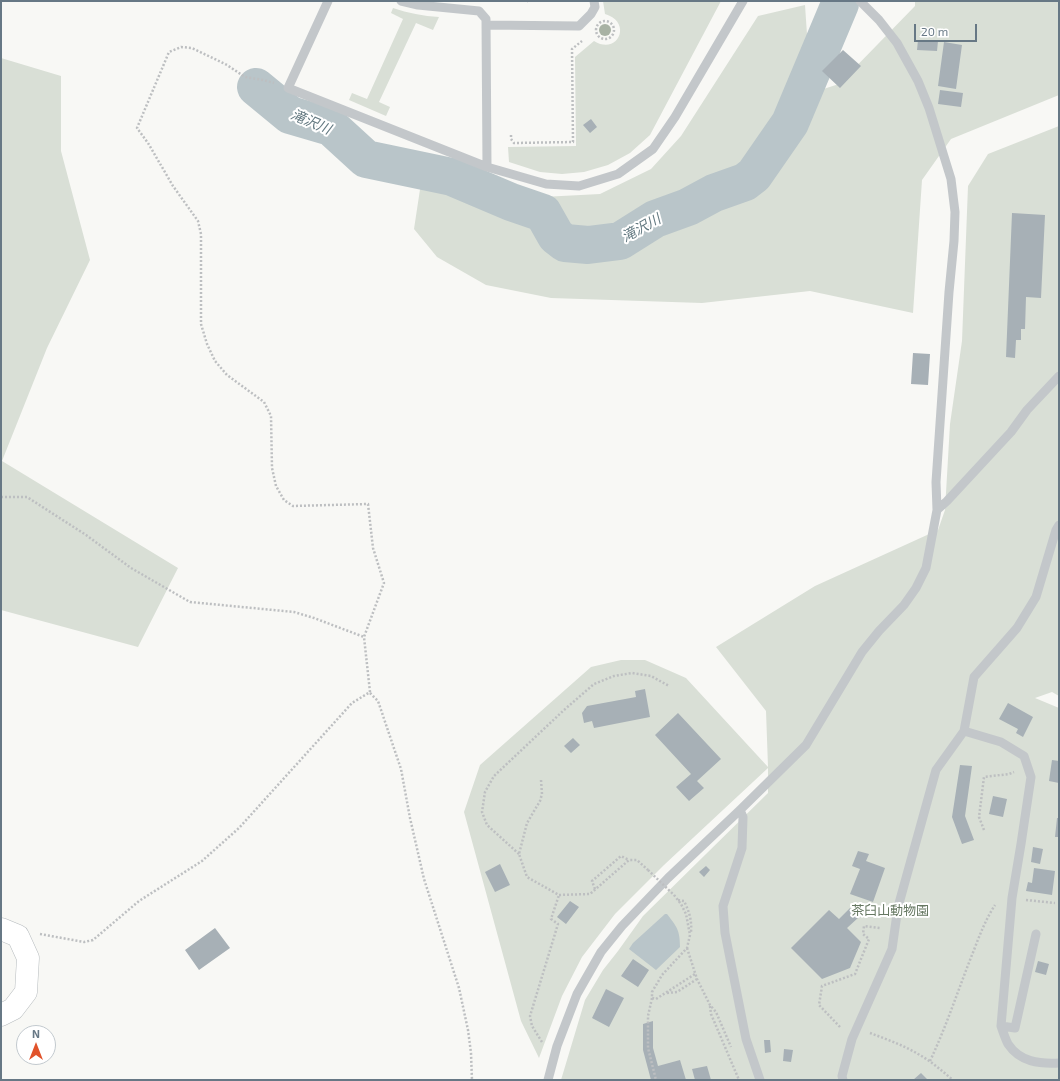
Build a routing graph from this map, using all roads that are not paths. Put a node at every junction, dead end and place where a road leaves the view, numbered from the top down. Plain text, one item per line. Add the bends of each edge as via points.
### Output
1 (328, 1) edge
2 (401, 1) edge
3 (594, 1) edge
4 (743, 1) edge
5 (860, 1) edge
6 (486, 25) junction
7 (487, 167) junction
8 (1059, 376) edge
9 (937, 510) junction
10 (1059, 525) edge
11 (964, 731) junction
12 (740, 810) junction
13 (10, 933) edge
14 (1036, 934) dead end
15 (1, 1015) edge
16 (1001, 1026) junction
17 (1059, 1063) edge
18 (548, 1080) edge
19 (760, 1080) edge
20 (843, 1080) edge

1 - 7 lane via 288,88
2 - 6 lane via 479,11 486,19
3 - 6 lane via 595,8 579,26
4 - 7 lane via 675,117 653,148 618,174 579,186 546,184
5 - 9 lane via 880,20 897,43 918,81 951,179 955,212 954,241 936,482
6 - 7 lane
8 - 9 lane via 1027,410 1006,438
9 - 12 lane via 926,568 916,588 862,652 806,745
10 - 11 lane via 1036,596 1017,628 974,677
11 - 16 lane via 1000,742 1024,756 1031,778 1012,898
11 - 20 lane via 936,770 898,907 892,949 852,1039
12 - 18 lane via 668,878 601,952 577,994 556,1046
12 - 19 lane via 743,817 742,848 723,906 725,933 746,1039
13 - 15 main road via 28,958 26,992 13,1009
14 - 16 lane via 1015,1028
16 - 17 lane via 1016,1053 1030,1061

